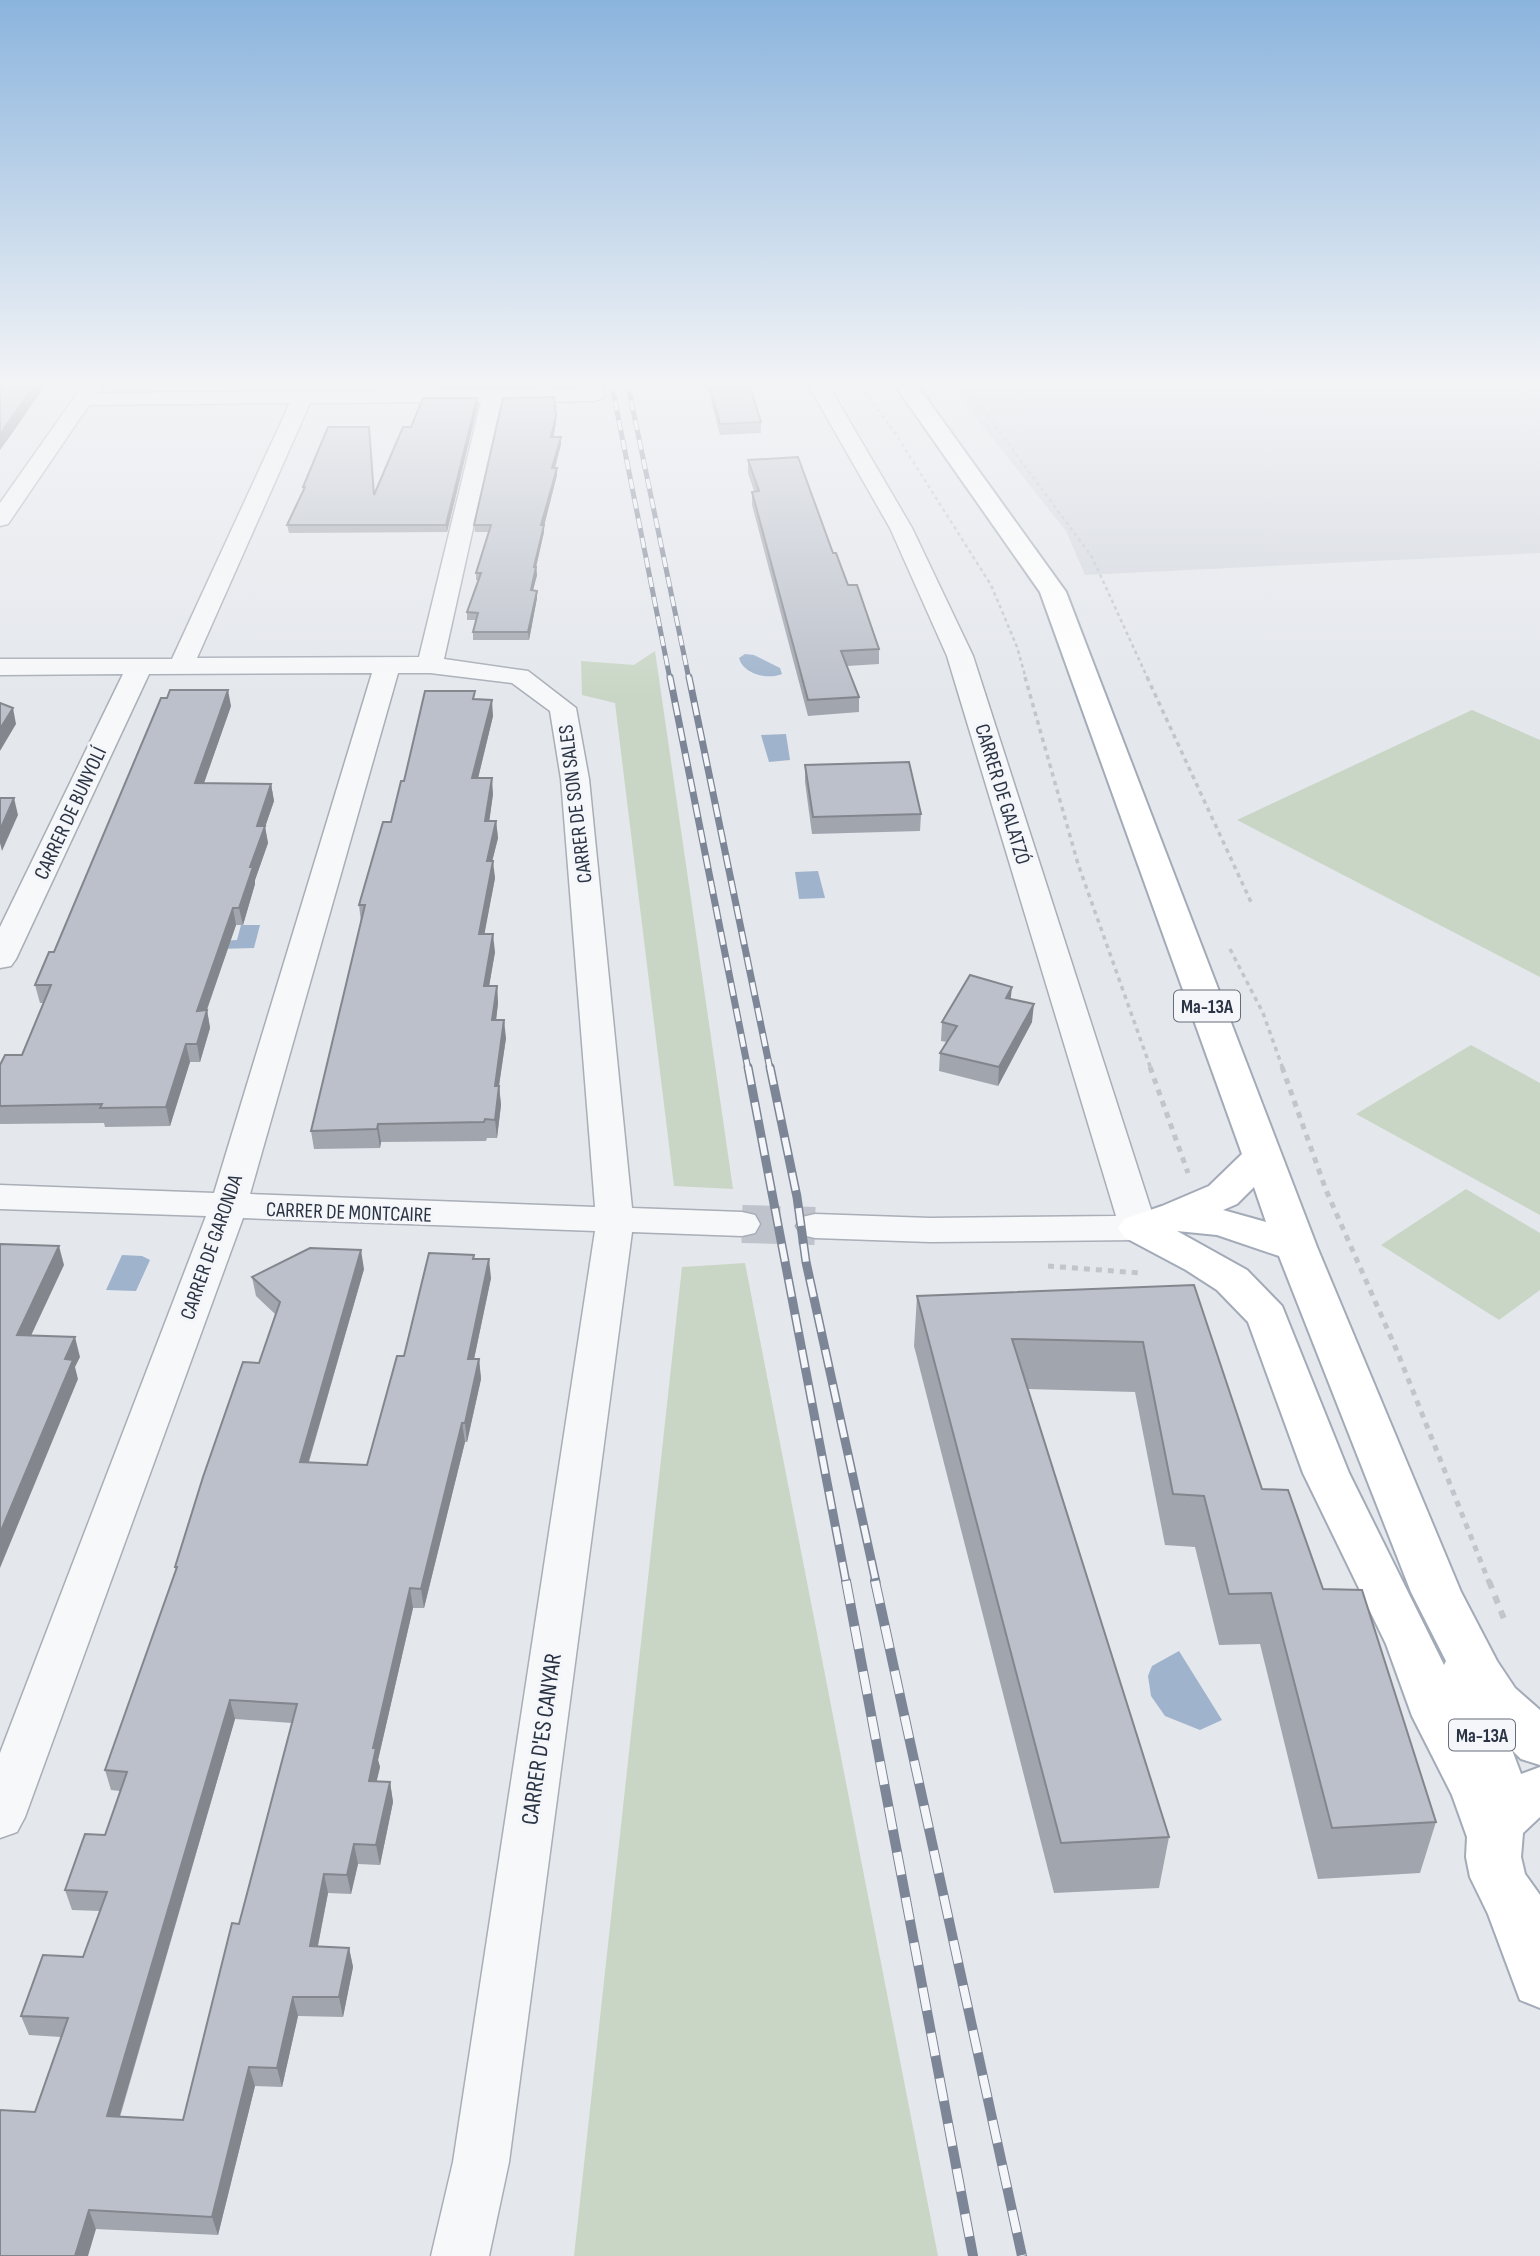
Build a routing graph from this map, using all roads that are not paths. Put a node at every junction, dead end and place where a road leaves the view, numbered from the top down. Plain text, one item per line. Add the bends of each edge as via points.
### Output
1 (23, 486) edge
2 (262, 486) edge
3 (471, 486) edge
4 (877, 486) edge
5 (978, 486) edge
6 (0, 519) edge
7 (387, 665) junction
8 (430, 665) junction
9 (139, 666) junction
10 (181, 666) junction
11 (0, 667) edge
12 (0, 959) edge
13 (1263, 1155) junction
14 (0, 1197) edge
15 (228, 1208) junction
16 (615, 1220) junction
17 (1162, 1220) junction
18 (742, 1224) tunnel mouth
19 (815, 1226) tunnel mouth
20 (1296, 1247) junction
21 (1466, 1656) junction
22 (1540, 1744) edge
23 (1512, 1813) edge
24 (0, 1817) edge
25 (1526, 1918) edge
26 (1540, 1981) edge
27 (460, 2256) edge

1 - 6 street
2 - 10 street
3 - 8 street
4 - 17 street, CARRER DE GALATZÓ via 961,656
5 - 13 main road, Ma-13A via 1053,592
7 - 8 street, CARRER DE SON SALES
7 - 10 street, CARRER DE SON SALES
7 - 15 street, CARRER DE GARONDA
8 - 16 street, CARRER DE SON SALES via 519,676 563,708 575,779
9 - 10 street, CARRER DE SON SALES
9 - 11 street, CARRER DE SON SALES
9 - 12 street, CARRER DE BUNYOLÍ
13 - 17 main road via 1223,1195
13 - 20 main road, Ma-13A
14 - 15 street, CARRER DE MONTCAIRE
15 - 16 street, CARRER DE MONTCAIRE
15 - 24 street, CARRER DE GARONDA
16 - 18 street, CARRER DE MONTCAIRE
16 - 27 street, CARRER D'ES CANYAR via 481,2162
17 - 19 street via 930,1230
17 - 20 main road via 1217,1222
17 - 23 main road via 1267,1316 1326,1473 1410,1644 1438,1716 1478,1792
20 - 21 main road, Ma-13A
21 - 22 main road via 1497,1703
21 - 23 main road, Ma-13A via 1475,1717
23 - 25 main road, Ma-13A via 1493,1859 1501,1885
25 - 26 main road, Ma-13A

